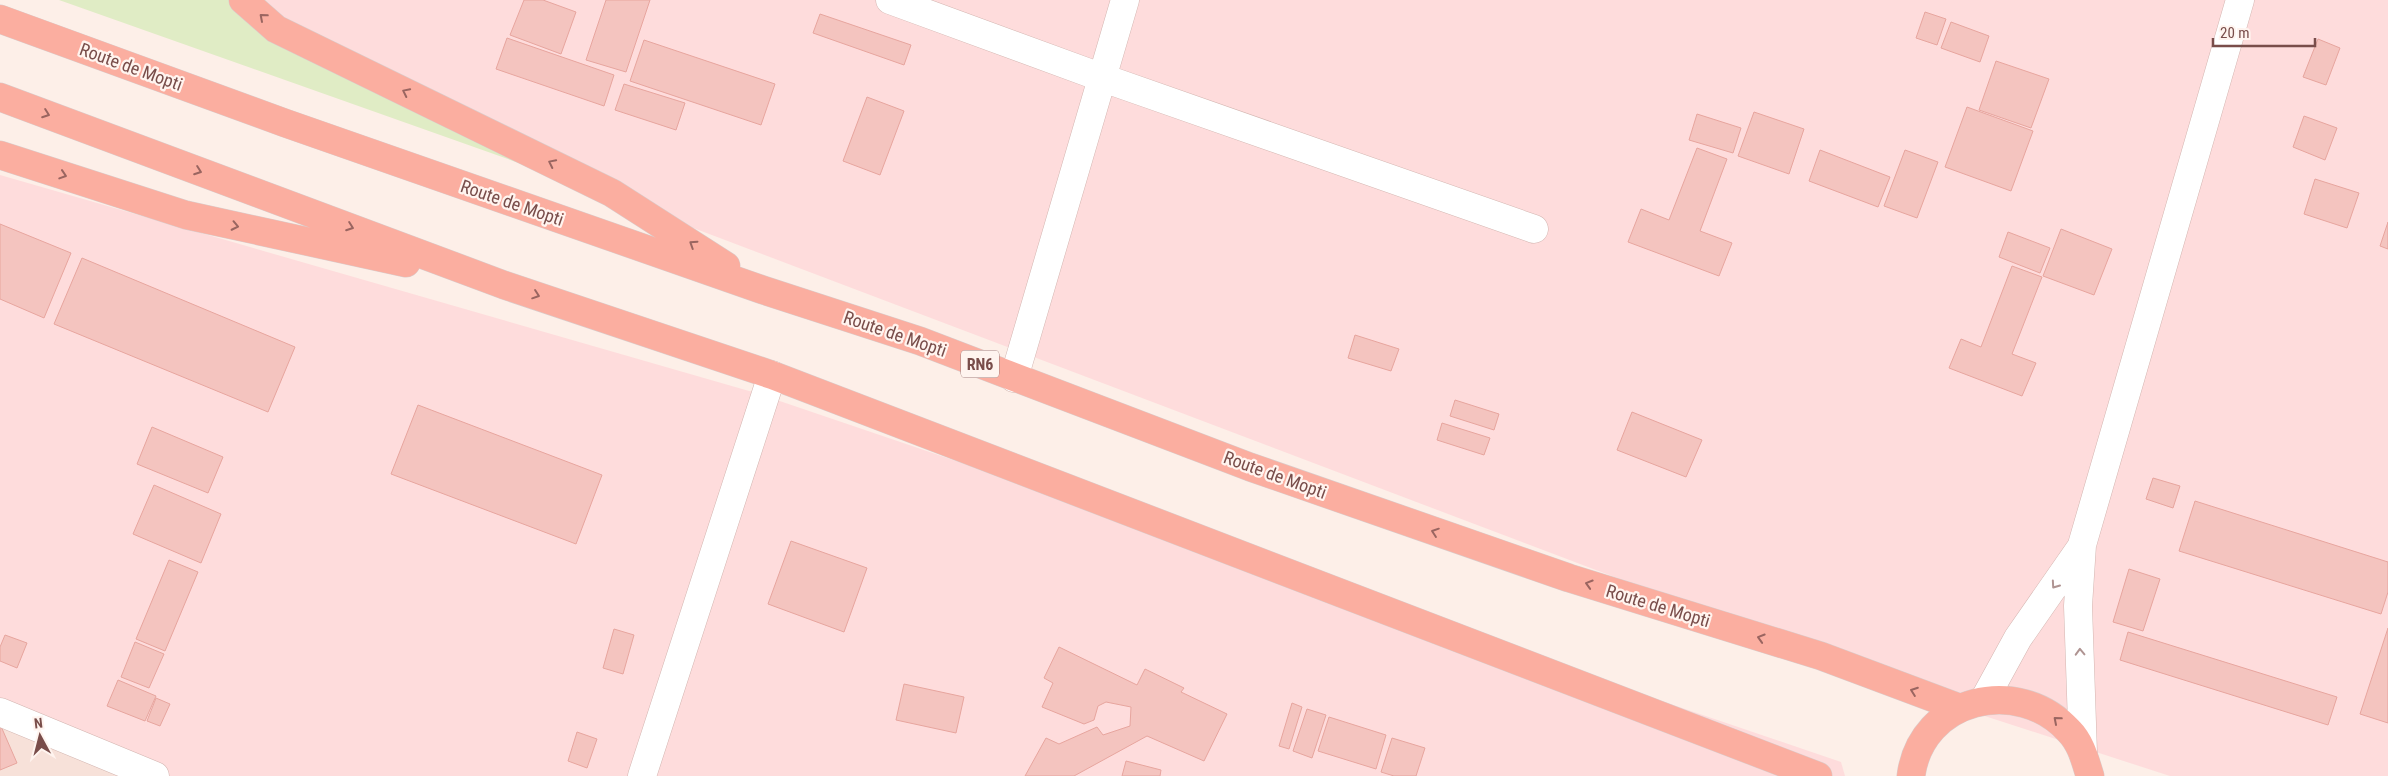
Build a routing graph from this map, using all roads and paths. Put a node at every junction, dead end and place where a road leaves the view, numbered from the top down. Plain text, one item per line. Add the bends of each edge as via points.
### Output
1 (243, 0) edge
2 (890, 0) edge
3 (1125, 0) edge
4 (2240, 0) edge
5 (0, 19) edge
6 (1103, 78) junction
7 (0, 97) edge
8 (0, 155) edge
9 (1534, 229) dead end
10 (504, 284) junction
11 (763, 290) junction
12 (772, 375) junction
13 (1014, 378) junction
14 (2082, 545) junction
15 (1972, 704) junction
16 (0, 712) edge
17 (2087, 765) edge
18 (155, 776) edge
19 (642, 776) edge
20 (1818, 776) edge
21 (1911, 776) edge

11 -> 1 highway via 612,193 276,29
2 - 6 street
3 - 6 street
4 - 14 street
5 - 11 highway, Route de Mopti / RN6 via 285,124
6 - 9 street
6 - 13 street
7 -> 10 highway
8 -> 10 highway via 186,216
10 -> 12 highway
11 - 13 highway, Route de Mopti / RN6 via 920,341
12 - 19 street
12 - 20 highway
15 -> 13 highway, Route de Mopti / RN6 via 1569,578 1269,474
14 -> 15 street
17 -> 14 street via 2078,606
17 -> 15 highway via 2065,727 2032,704 2008,699
15 - 21 highway via 1939,722 1923,741
16 - 18 street

